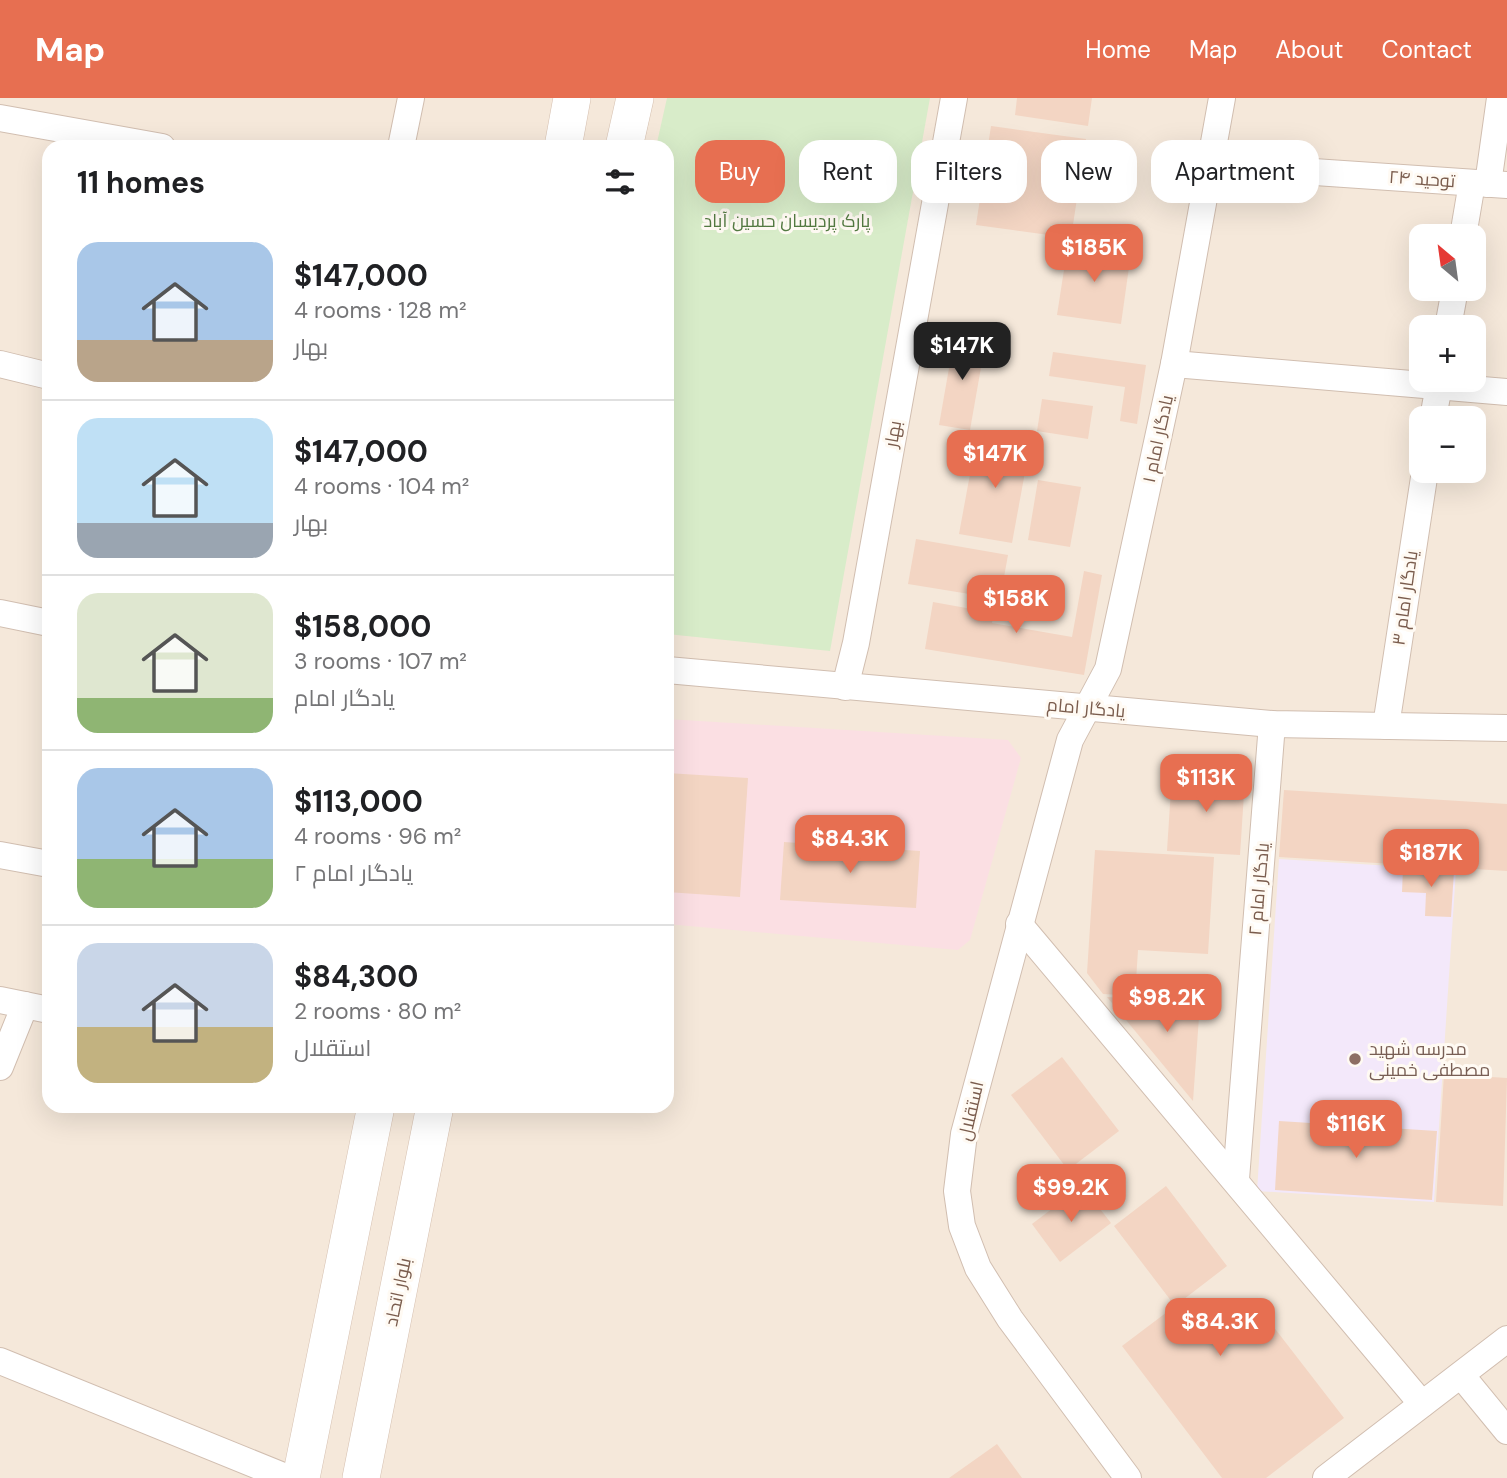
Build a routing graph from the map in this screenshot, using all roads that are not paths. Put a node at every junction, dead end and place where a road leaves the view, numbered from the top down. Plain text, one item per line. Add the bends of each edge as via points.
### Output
1 (411, 98) edge
2 (572, 98) edge
3 (635, 98) edge
4 (954, 98) edge
5 (1222, 98) edge
6 (1500, 98) edge
7 (0, 118) edge
8 (123, 140) edge
9 (402, 140) edge
10 (564, 140) edge
11 (626, 140) edge
12 (1216, 140) edge
13 (1319, 172) edge
14 (1489, 184) edge
15 (1205, 203) edge
16 (1469, 224) edge
17 (0, 364) edge
18 (1174, 364) junction
19 (42, 374) edge
20 (1409, 381) edge
21 (1486, 389) edge
22 (1507, 392) edge
23 (1423, 483) edge
24 (0, 613) edge
25 (42, 622) edge
26 (674, 671) edge
27 (845, 687) junction
28 (1087, 709) junction
29 (1272, 724) junction
30 (1387, 726) junction
31 (1507, 728) edge
32 (0, 855) edge
33 (42, 863) edge
34 (1019, 924) junction
35 (25, 1005) edge
36 (0, 1067) edge
37 (375, 1113) edge
38 (434, 1113) edge
39 (1236, 1179) junction
40 (1507, 1339) edge
41 (0, 1361) edge
42 (1461, 1375) junction
43 (1422, 1404) junction
44 (1507, 1431) edge
45 (288, 1478) edge
46 (301, 1478) edge
47 (360, 1478) edge
48 (1128, 1478) edge
49 (1326, 1478) edge

1 - 9 street
2 - 10 street
3 - 11 street
4 - 27 street, بهار
5 - 12 street, یادگار امام ۱
6 - 14 street
7 - 8 street
13 - 14 street, توحید ۲۴
14 - 16 street
15 - 18 street, یادگار امام ۱
17 - 19 street
18 - 20 street
18 - 28 street, یادگار امام ۱ via 1108,669
21 - 22 street
23 - 30 street, یادگار امام ۳
24 - 25 street
26 - 27 street, یادگار امام
27 - 28 street, یادگار امام
28 - 29 street, یادگار امام
28 - 34 street, استقلال via 1070,740
29 - 30 street, یادگار امام
29 - 39 street, یادگار امام ۲
30 - 31 street, یادگار امام
32 - 33 street
34 - 39 street
34 - 48 street, استقلال via 964,1134 957,1191 962,1226 978,1268 1010,1319
35 - 36 street
37 - 46 street
38 - 47 street, بلوار اتحاد
39 - 43 street
40 - 42 street
41 - 45 street
42 - 43 street
42 - 44 street
43 - 49 street

